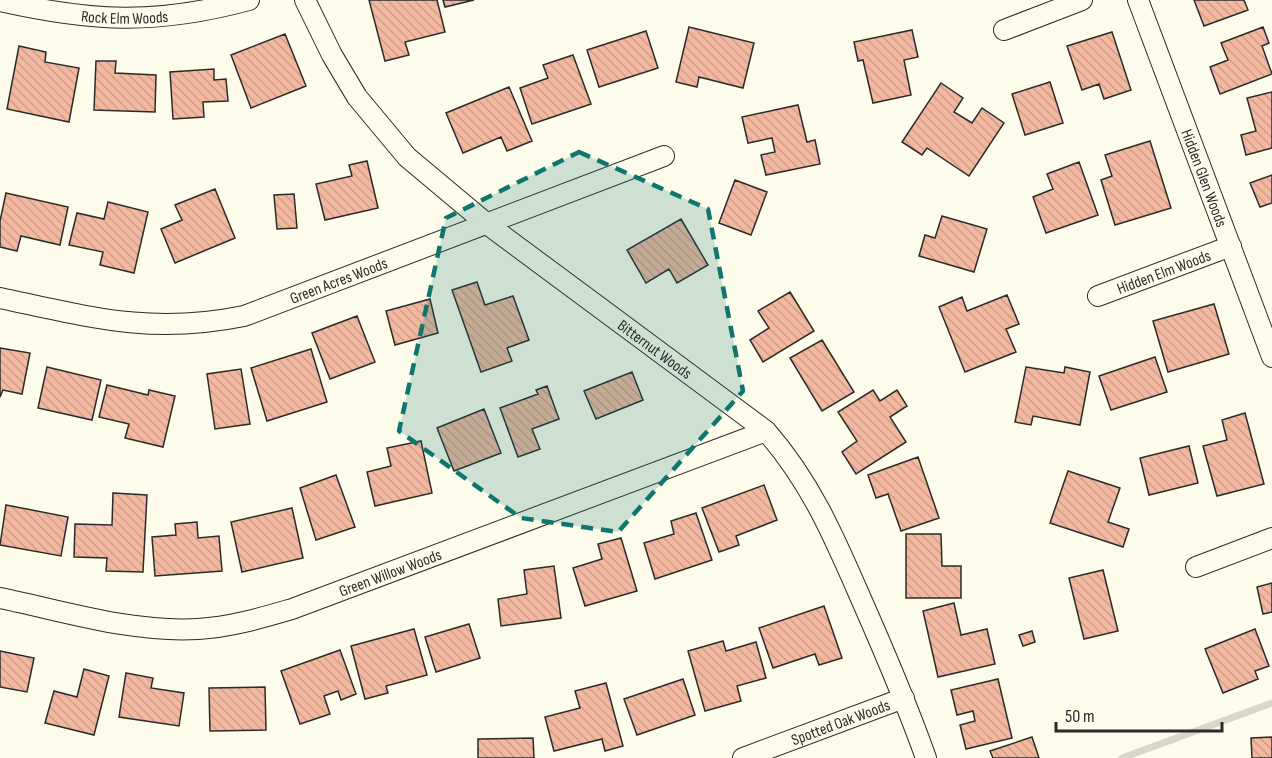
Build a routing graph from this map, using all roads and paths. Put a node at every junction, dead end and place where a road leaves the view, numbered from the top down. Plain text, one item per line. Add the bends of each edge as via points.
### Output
1 (249, 0) edge
2 (305, 0) edge
3 (1082, 0) edge
4 (1138, 0) edge
5 (0, 1) edge
6 (1004, 30) dead end
7 (664, 156) dead end
8 (487, 224) junction
9 (1231, 246) junction
10 (1098, 296) dead end
11 (0, 298) edge
12 (1272, 357) edge
13 (766, 431) junction
14 (1272, 538) edge
15 (1196, 567) dead end
16 (0, 598) edge
17 (904, 698) junction
18 (743, 758) edge
19 (926, 758) edge

1 - 5 street, Rock Elm Woods via 168,17 127,20 85,17
2 - 8 street, Bitternut Woods via 357,97 407,157
3 - 6 street
4 - 9 street, Hidden Glen Woods
7 - 8 street, Green Acres Woods
8 - 11 street, Green Acres Woods via 275,306 213,322 182,326 118,323
8 - 13 street, Bitternut Woods
9 - 10 street, Hidden Elm Woods
9 - 12 street, Hidden Glen Woods
13 - 16 street, Green Willow Woods via 292,609 230,625 198,629 134,626
13 - 17 street, Bitternut Woods via 787,454 825,515
14 - 15 street
17 - 18 street, Spotted Oak Woods
17 - 19 street, Bitternut Woods

